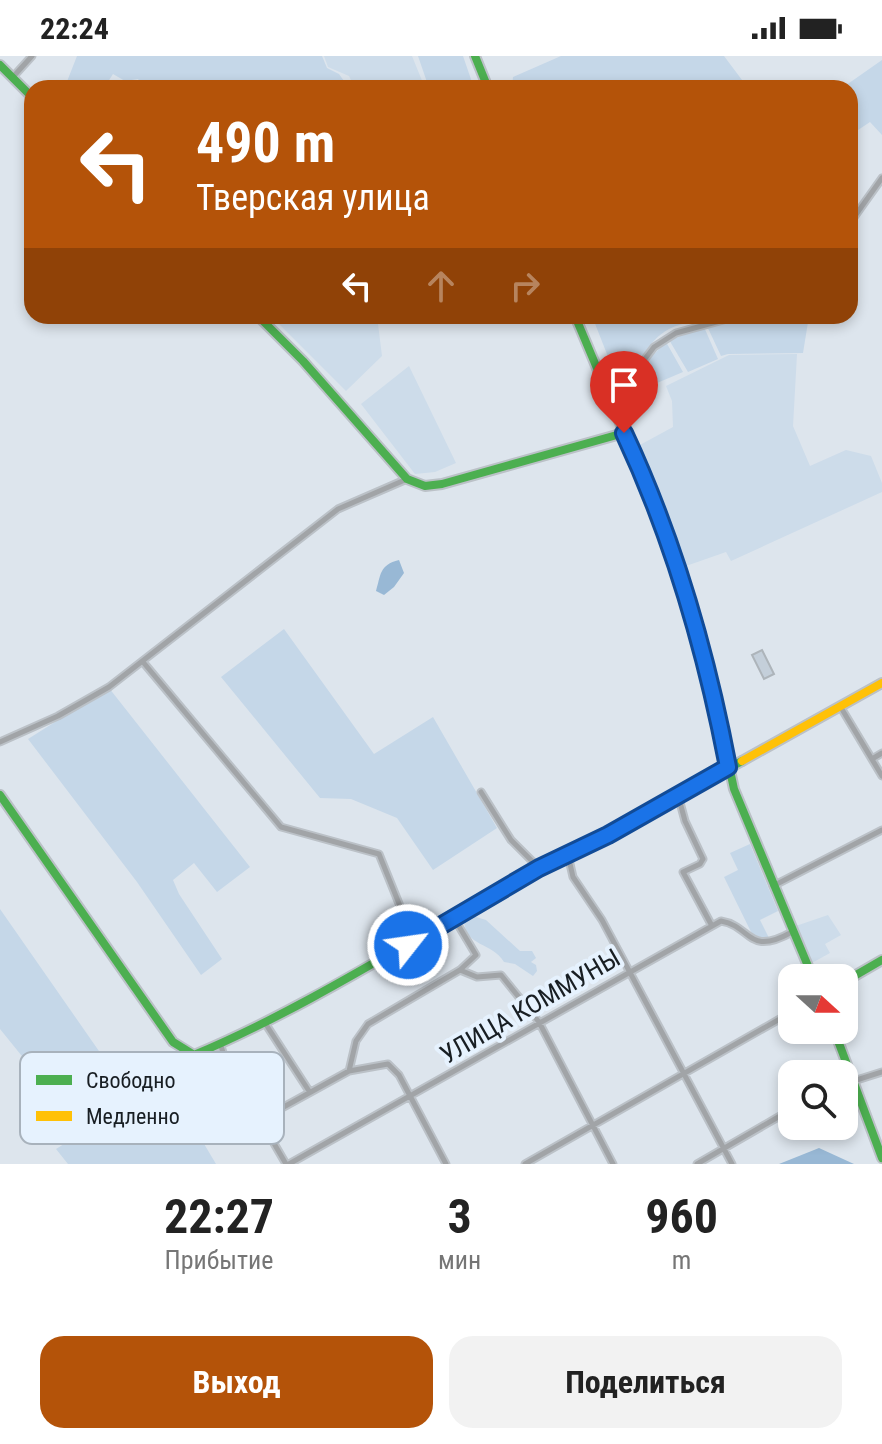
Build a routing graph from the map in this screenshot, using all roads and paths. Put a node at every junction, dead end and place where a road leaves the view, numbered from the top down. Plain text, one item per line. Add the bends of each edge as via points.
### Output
1 (32, 56) edge
2 (475, 56) edge
3 (0, 65) edge
4 (12, 78) junction
5 (485, 80) edge
6 (24, 89) edge
7 (882, 178) edge
8 (858, 212) edge
9 (266, 324) edge
10 (578, 324) edge
11 (709, 324) edge
12 (602, 382) junction
13 (624, 433) junction
14 (407, 479) junction
15 (143, 662) junction
16 (882, 683) edge
17 (840, 706) junction
18 (0, 742) edge
19 (882, 753) edge
20 (872, 759) junction
21 (728, 767) junction
22 (882, 776) edge
23 (481, 792) dead end
24 (0, 795) edge
25 (678, 795) junction
26 (882, 830) edge
27 (568, 855) junction
28 (539, 868) junction
29 (772, 886) junction
30 (454, 918) junction
31 (712, 926) junction
32 (792, 932) junction
33 (408, 945) junction
34 (882, 960) edge
35 (807, 964) edge
36 (460, 970) junction
37 (629, 973) junction
38 (858, 974) edge
39 (778, 1020) edge
40 (539, 1022) junction
41 (265, 1023) junction
42 (221, 1046) junction
43 (192, 1052) edge
44 (206, 1052) edge
45 (223, 1052) edge
46 (284, 1052) edge
47 (284, 1052) edge
48 (349, 1071) junction
49 (882, 1072) edge
50 (685, 1075) junction
51 (858, 1080) edge
52 (309, 1091) junction
53 (858, 1092) edge
54 (409, 1098) junction
55 (284, 1106) edge
56 (778, 1117) edge
57 (591, 1125) junction
58 (275, 1144) edge
59 (723, 1149) junction
60 (882, 1158) edge
61 (288, 1164) edge
62 (446, 1164) edge
63 (525, 1164) edge
64 (613, 1164) edge
65 (697, 1164) edge
66 (732, 1164) edge

1 - 4 street
2 - 5 street
3 - 4 street
4 - 6 street
7 - 8 street
9 - 14 street
10 - 12 street
11 - 12 street via 676,333 654,347 641,364
12 - 13 street
13 - 14 street via 442,484 425,486
13 - 21 street via 678,564 714,692
14 - 15 street via 338,509
15 - 18 street via 78,706
15 - 33 street via 281,827 379,854 404,916
16 - 17 street
17 - 20 street
17 - 21 street
19 - 20 street
20 - 22 street
21 - 25 street
21 - 29 street
23 - 28 street via 511,840
24 - 43 street via 173,1042
25 - 27 street
25 - 31 street via 703,859 683,872
26 - 29 street
27 - 28 street
27 - 37 street via 573,877
28 - 30 street
29 - 32 street
30 - 33 street
30 - 36 street via 476,955
31 - 32 street via 724,921 748,937 769,942
31 - 37 street, УЛИЦА КОММУНЫ
32 - 35 street
33 - 41 street
34 - 38 street
36 - 40 street via 477,977 501,975
36 - 48 street via 368,1024 356,1041
37 - 40 street, УЛИЦА КОММУНЫ
37 - 50 street
39 - 50 street
40 - 54 street, УЛИЦА КОММУНЫ
40 - 57 street
41 - 42 street
41 - 47 street
42 - 44 street
42 - 45 street
46 - 52 street
48 - 52 street
48 - 54 street via 388,1064
49 - 51 street
50 - 57 street
50 - 59 street
52 - 55 street
53 - 60 street
54 - 61 street, УЛИЦА КОММУНЫ
54 - 62 street
56 - 59 street
57 - 63 street
57 - 64 street
58 - 61 street
59 - 65 street
59 - 66 street

